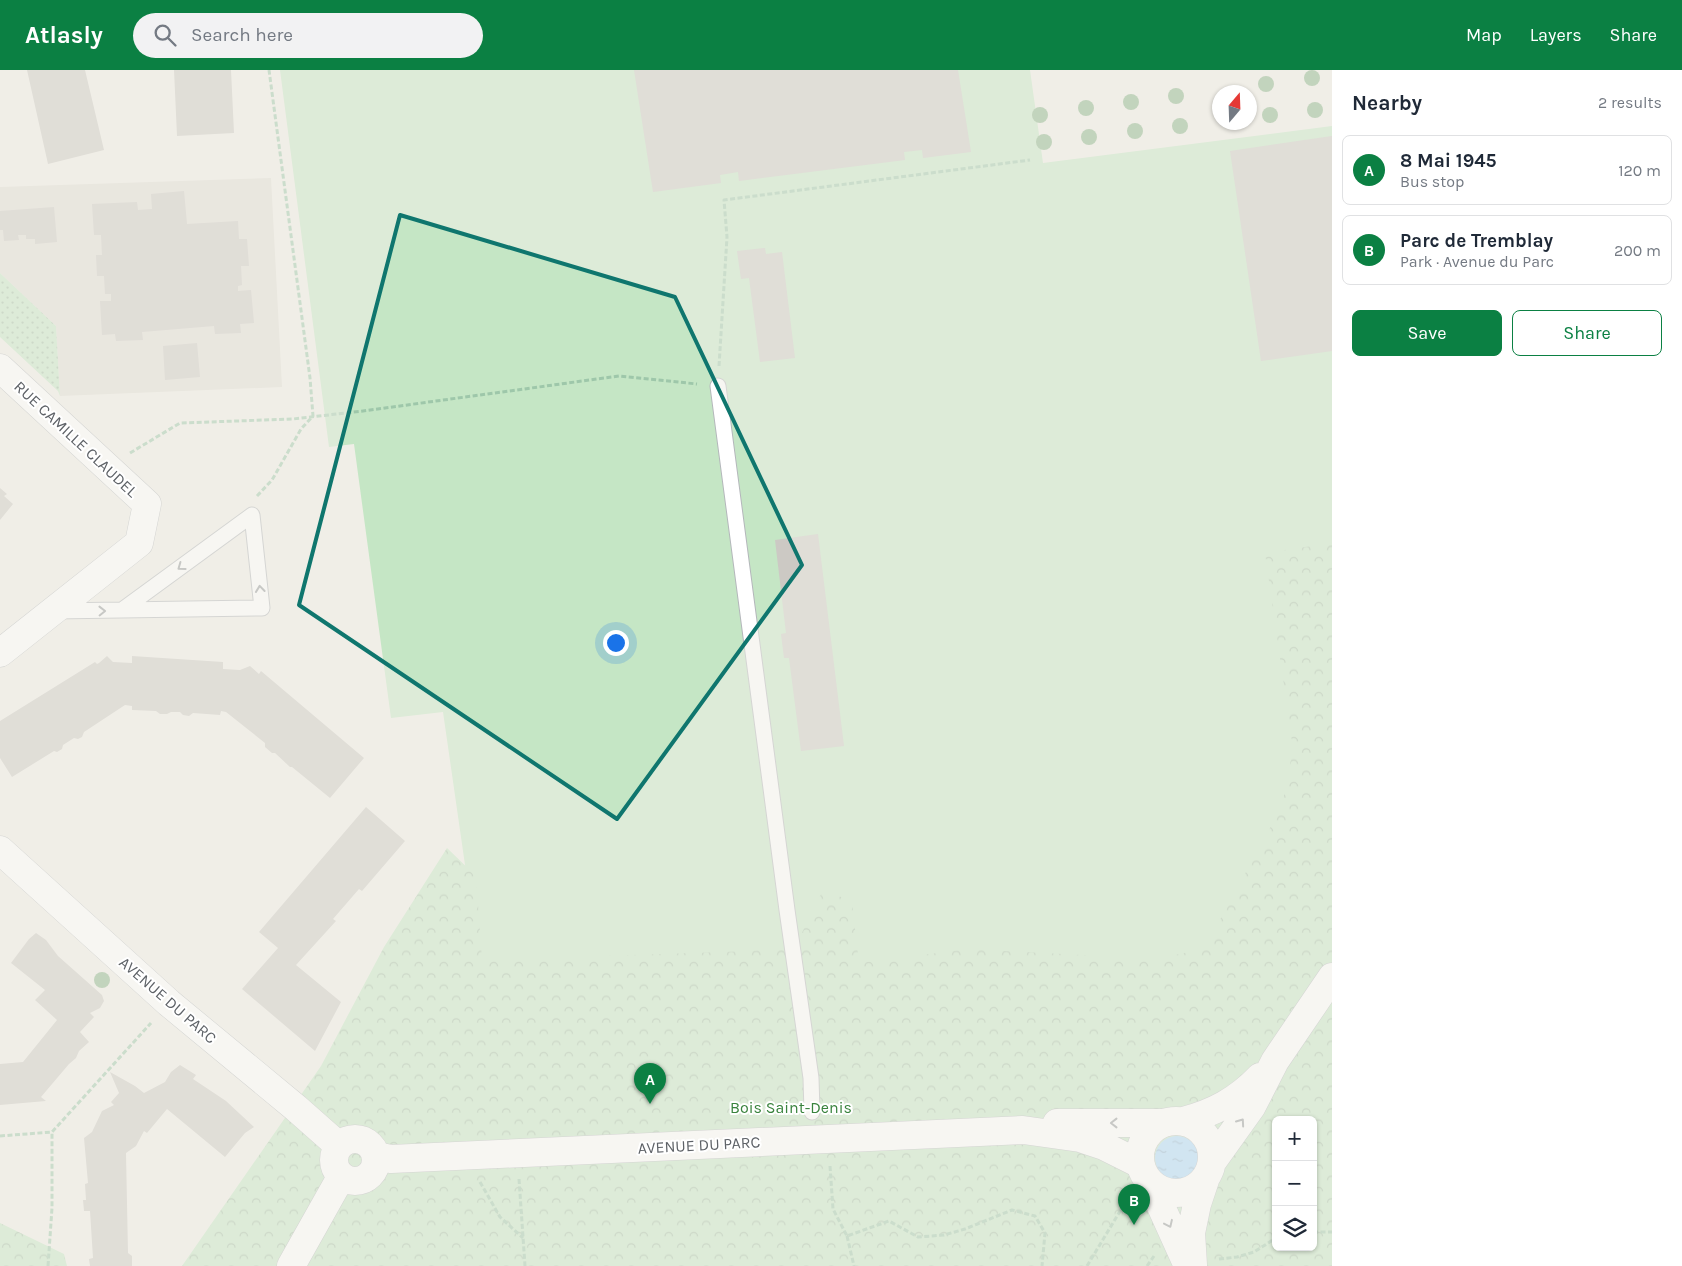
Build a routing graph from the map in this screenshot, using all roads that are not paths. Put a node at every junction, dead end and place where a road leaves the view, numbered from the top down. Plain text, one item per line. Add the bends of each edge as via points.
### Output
1 (0, 368) edge
2 (718, 386) road end
3 (122, 610) junction
4 (53, 611) junction
5 (0, 653) edge
6 (0, 850) edge
7 (1332, 976) edge
8 (1275, 1061) junction
9 (812, 1112) dead end
10 (1173, 1122) junction
11 (1034, 1133) junction
12 (339, 1146) junction
13 (376, 1156) junction
14 (1209, 1169) junction
15 (341, 1177) junction
16 (1140, 1180) junction
17 (1205, 1262) edge
18 (291, 1266) edge
19 (1188, 1266) edge

1 - 4 street, RUE CAMILLE CLAUDEL via 148,504 139,543
2 - 9 lane via 811,1078
3 -> 3 lane via 262,608 252,515
4 -> 3 lane
4 - 5 street, RUE CAMILLE CLAUDEL
6 - 12 street, AVENUE DU PARC via 169,1002
7 - 8 street
8 - 10 street via 1229,1104 1202,1116
14 -> 8 street via 1252,1106
10 -> 11 street, AVENUE DU PARC via 1046,1123
10 - 14 street via 1192,1125 1207,1138 1212,1153
10 - 16 street via 1154,1128 1142,1143
11 - 13 street, AVENUE DU PARC via 392,1159
11 - 16 street, AVENUE DU PARC via 1080,1138 1104,1146
12 - 13 street via 345,1141 360,1139 373,1148
12 - 15 street via 334,1162
13 - 15 street via 377,1164 367,1179 358,1182
14 - 16 street via 1187,1192 1168,1192
14 - 17 street via 1191,1234
15 - 18 street
16 -> 19 street

